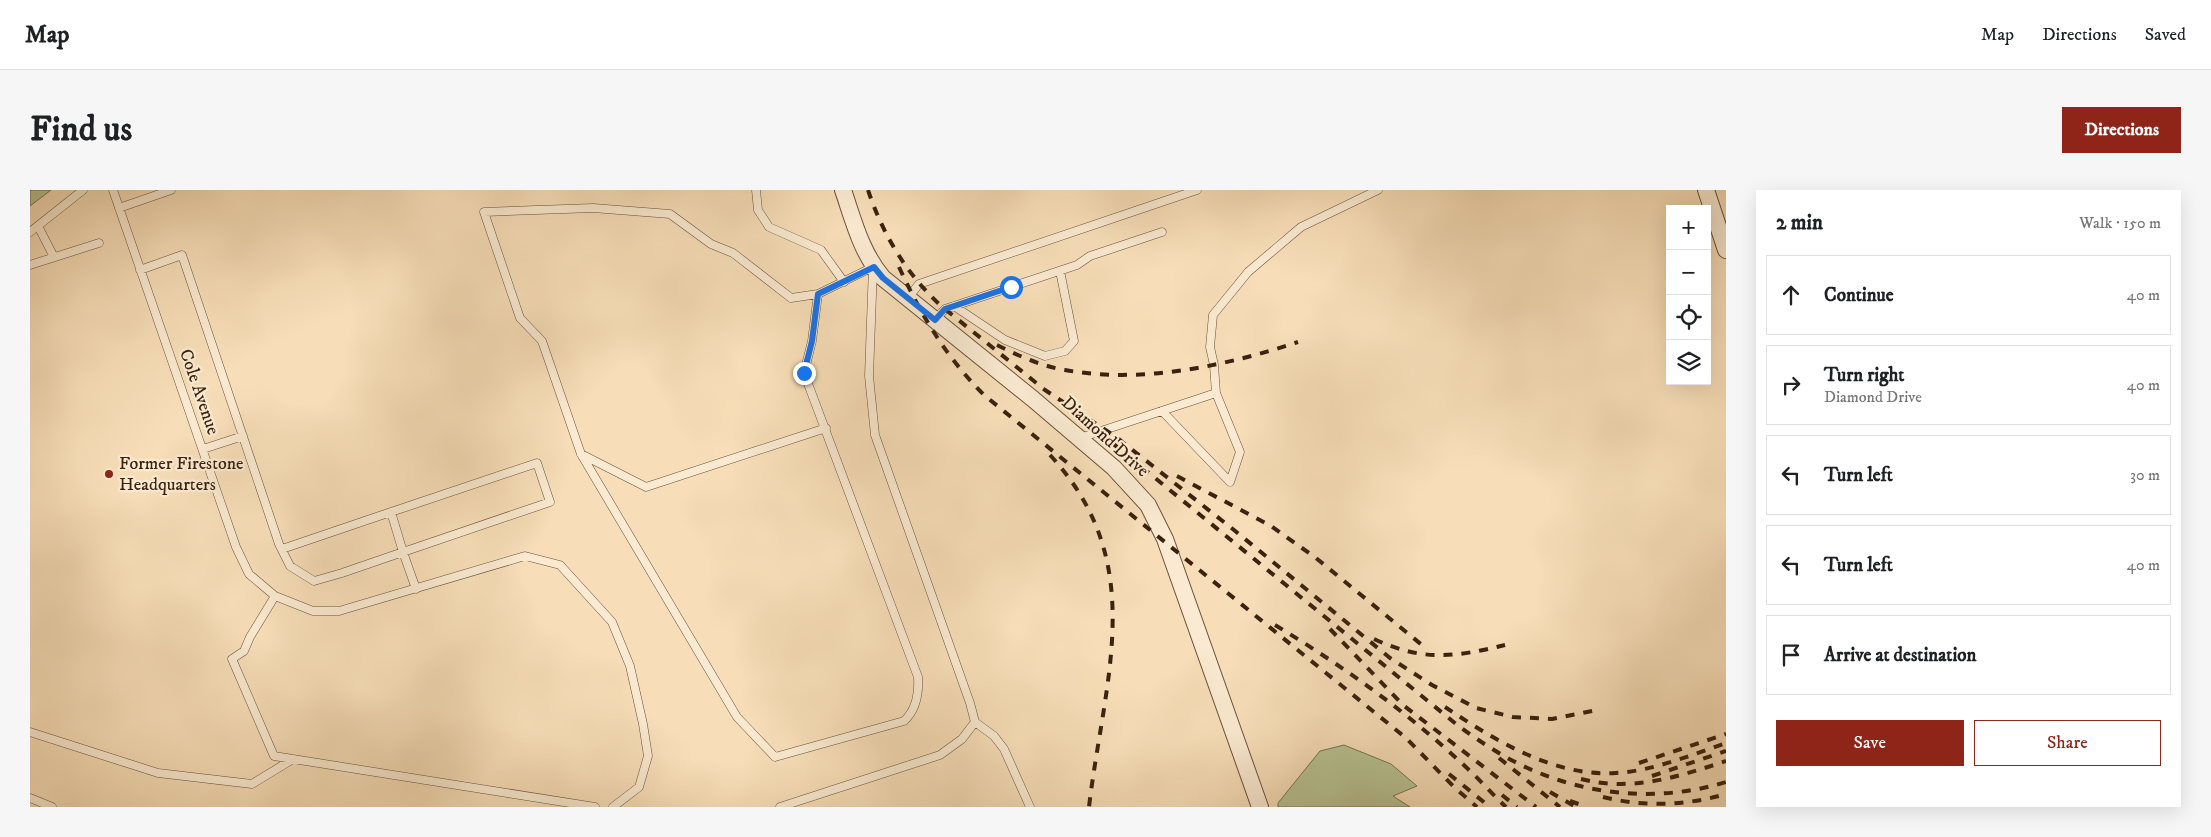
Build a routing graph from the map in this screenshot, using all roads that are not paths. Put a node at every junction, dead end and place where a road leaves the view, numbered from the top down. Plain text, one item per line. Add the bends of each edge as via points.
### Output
1 (82, 190) edge
2 (113, 190) edge
3 (171, 190) edge
4 (756, 190) edge
5 (843, 190) edge
6 (1197, 190) edge
7 (1378, 190) edge
8 (1706, 190) edge
9 (119, 208) junction
10 (38, 226) junction
11 (1722, 226) edge
12 (30, 232) edge
13 (1162, 232) dead end
14 (99, 243) dead end
15 (1726, 250) edge
16 (54, 257) junction
17 (30, 265) edge
18 (874, 267) junction
19 (140, 270) junction
20 (1060, 271) junction
21 (844, 282) junction
22 (818, 294) junction
23 (908, 298) junction
24 (954, 306) junction
25 (935, 320) junction
26 (1216, 393) junction
27 (1162, 411) junction
28 (826, 428) junction
29 (243, 436) junction
30 (1079, 438) junction
31 (203, 449) junction
32 (581, 454) junction
33 (391, 512) junction
34 (282, 549) junction
35 (403, 552) junction
36 (416, 588) junction
37 (275, 596) junction
38 (975, 722) junction
39 (30, 732) edge
40 (294, 759) junction
41 (30, 798) edge
42 (52, 807) edge
43 (595, 807) edge
44 (613, 807) edge
45 (780, 807) edge
46 (1030, 807) edge
47 (1260, 807) edge

1 - 10 lane
2 - 9 lane, Cole Avenue
3 - 9 lane
4 - 21 lane via 758,210 769,227 821,250
5 - 18 street, Diamond Drive via 862,248
6 - 23 lane via 918,284
7 - 26 lane via 1301,227 1248,272 1213,315 1210,347
8 - 11 street
9 - 19 lane, Cole Avenue
10 - 12 lane
10 - 16 lane
11 - 15 street
13 - 20 lane via 1090,256
14 - 16 lane
16 - 17 lane
18 - 21 lane
18 - 23 street, Diamond Drive
18 - 38 lane via 869,376 875,435
19 - 29 lane via 182,255
19 - 31 lane, Cole Avenue
20 - 24 lane
20 - 24 lane via 1074,341 1065,351 1045,356 1005,340
21 - 22 lane
22 - 28 lane via 804,373
22 - 32 lane via 791,298 733,253 711,244 670,214 593,208 484,212 520,318 542,341
23 - 25 street, Diamond Drive
24 - 25 lane via 945,309
25 - 30 street, Diamond Drive
26 - 27 lane
26 - 27 lane via 1240,452 1230,482
27 - 30 lane
28 - 32 lane via 646,487
28 - 32 lane via 918,677 918,692 912,714 904,721 775,757 736,717
29 - 31 lane
29 - 34 lane
30 - 47 street, Diamond Drive via 1131,485 1162,529
31 - 37 lane, Cole Avenue via 242,560 249,574
33 - 34 lane
33 - 35 lane
33 - 35 lane via 537,462 550,502
34 - 35 lane via 290,566 314,581
35 - 36 lane
36 - 37 lane, Cole Avenue via 339,611 313,611
36 - 44 lane, Cole Avenue via 525,556 560,565 612,622 630,666 648,756 639,788
37 - 40 lane via 244,651 232,659 274,756
38 - 45 lane via 962,739 940,754
38 - 46 lane via 1004,748
39 - 40 lane via 158,773 252,784
40 - 43 lane
41 - 42 lane

